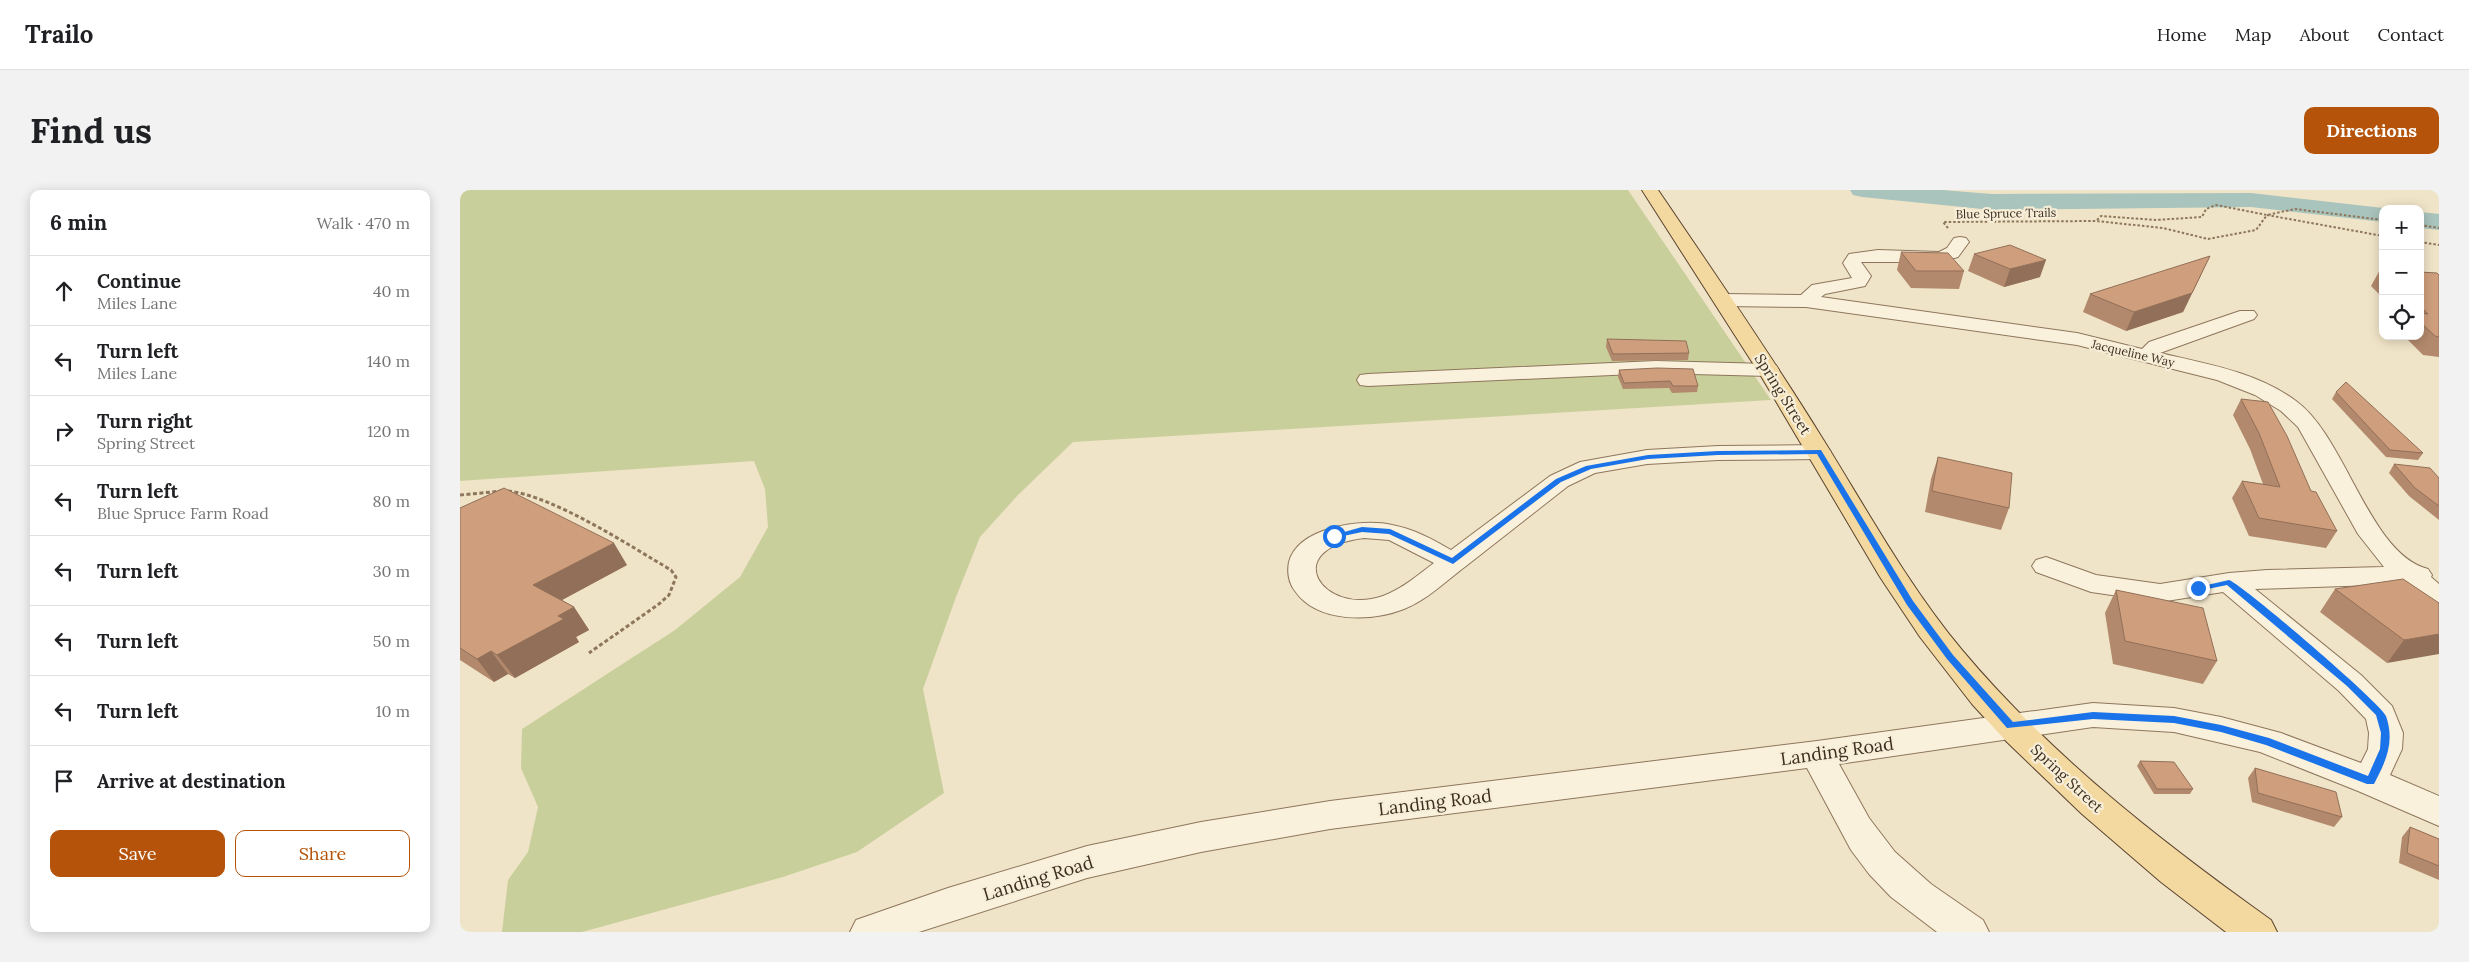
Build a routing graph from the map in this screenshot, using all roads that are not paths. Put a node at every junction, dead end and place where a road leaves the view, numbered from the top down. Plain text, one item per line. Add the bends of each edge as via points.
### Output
1 (1650, 190) edge
2 (1960, 242) road end
3 (1724, 300) junction
4 (1806, 301) junction
5 (2247, 315) dead end
6 (2147, 355) junction
7 (1768, 370) junction
8 (1368, 380) dead end
9 (1819, 452) junction
10 (1453, 562) junction
11 (2046, 566) dead end
12 (2411, 575) junction
13 (2439, 576) edge
14 (2229, 582) junction
15 (2439, 599) edge
16 (2011, 726) junction
17 (1817, 754) junction
18 (2370, 781) junction
19 (2439, 812) edge
20 (870, 932) edge
21 (1969, 932) edge
22 (2257, 932) edge

1 - 3 main road, Spring Street
2 - 4 street via 1952,253 1939,257 1855,258 1852,263 1862,276 1859,282 1819,289
3 - 4 street, Jacqueline Way
3 - 7 main road, Spring Street
4 - 6 street, Jacqueline Way via 2056,336
5 - 6 street via 2156,346
6 - 12 street, Jacqueline Way via 2244,382 2289,406 2313,432 2371,534 2389,557
7 - 8 street via 1656,367
7 - 9 main road, Spring Street
9 - 10 street via 1648,457 1589,467 1559,481
9 - 16 main road, Spring Street via 1910,603 1950,657
10 - 10 street via 1403,599 1372,607 1339,606 1320,598 1308,588 1302,575 1303,562 1318,544 1342,533 1362,530 1399,534
11 - 14 street via 2091,583 2138,591 2179,592
12 - 13 street
12 - 14 street
12 - 15 street, Jacqueline Way
14 - 18 street via 2350,683 2381,714 2386,733 2385,749
16 - 17 street, Landing Road
16 - 18 street, Landing Road via 2093,716 2174,720 2269,742
16 - 22 main road, Spring Street via 2172,871
17 - 20 street, Landing Road via 1330,815 1201,837 1087,862
17 - 21 street via 1856,829 1872,852 1899,879
18 - 19 street, Landing Road

